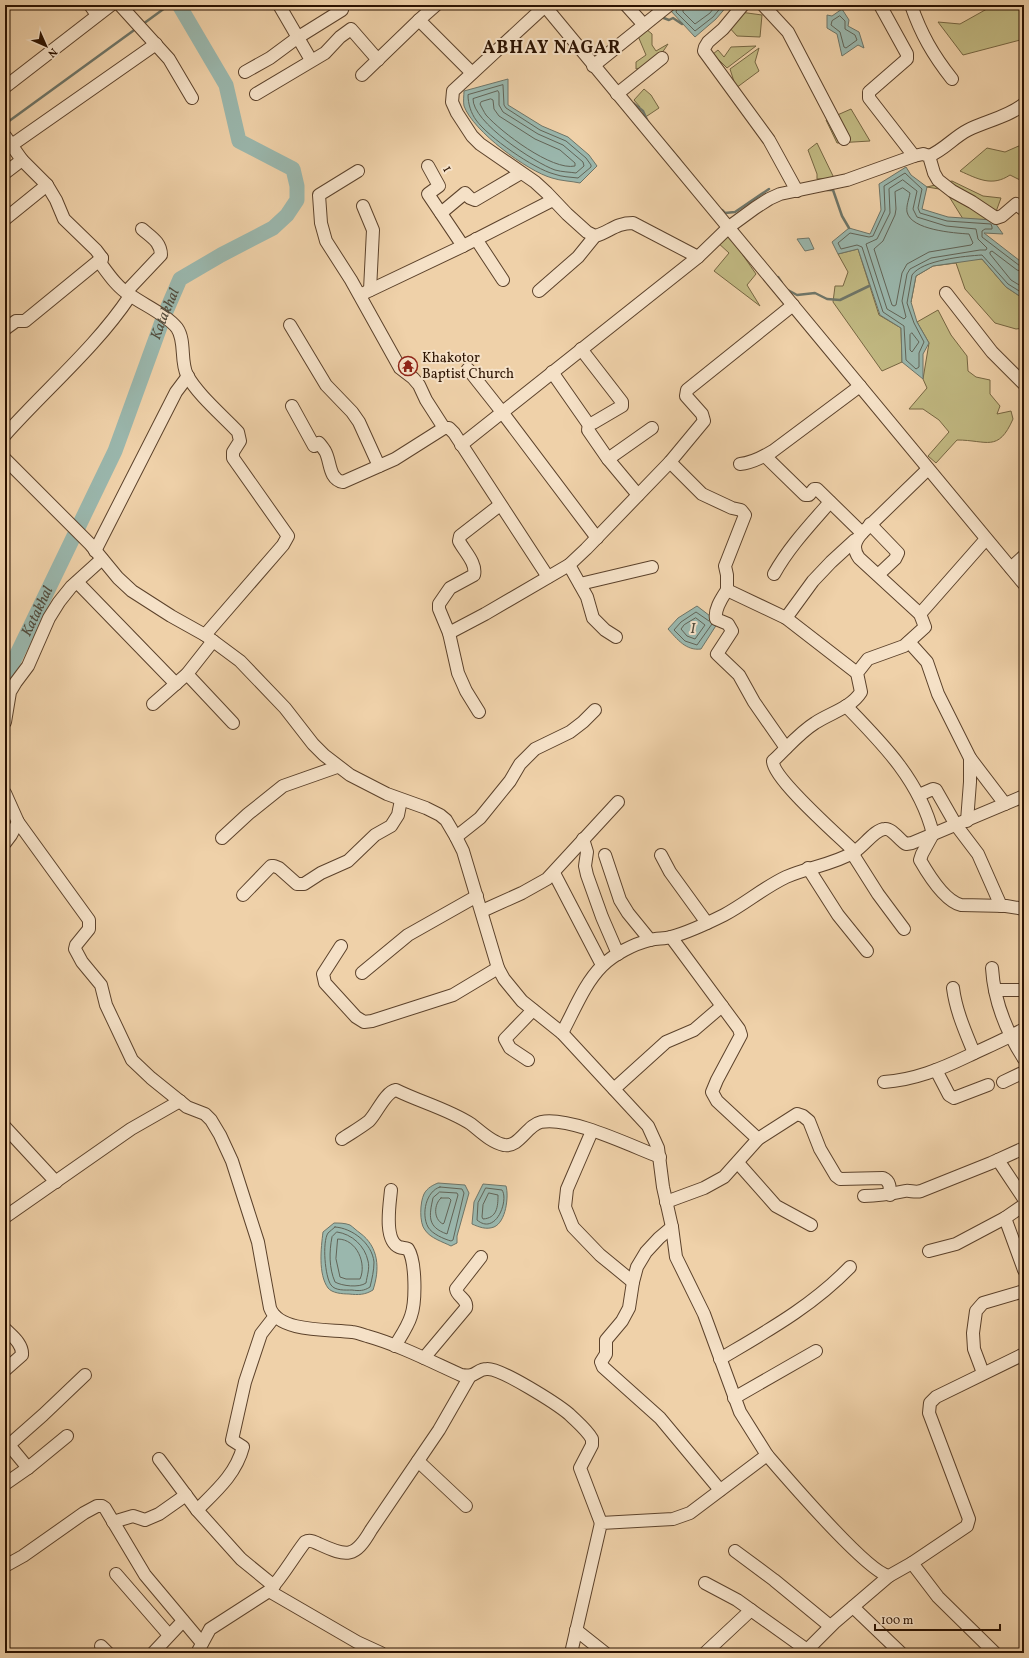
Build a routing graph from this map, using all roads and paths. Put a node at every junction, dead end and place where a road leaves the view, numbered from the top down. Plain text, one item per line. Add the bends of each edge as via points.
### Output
1 (111, 5) edge
2 (279, 5) edge
3 (436, 5) edge
4 (626, 5) edge
5 (669, 5) edge
6 (743, 5) edge
7 (763, 5) edge
8 (880, 5) edge
9 (911, 5) edge
10 (122, 6) edge
11 (544, 6) edge
12 (94, 10) edge
13 (342, 10) dead end
14 (419, 20) junction
15 (644, 26) junction
16 (297, 38) junction
17 (153, 42) junction
18 (662, 58) dead end
19 (311, 60) junction
20 (378, 60) junction
21 (593, 66) junction
22 (246, 72) dead end
23 (472, 73) junction
24 (362, 75) dead end
25 (952, 79) dead end
26 (5, 87) edge
27 (256, 94) dead end
28 (617, 94) junction
29 (192, 98) dead end
30 (1024, 104) edge
31 (844, 139) dead end
32 (8, 143) edge
33 (914, 156) junction
34 (929, 156) junction
35 (22, 160) junction
36 (428, 166) dead end
37 (358, 171) dead end
38 (5, 173) edge
39 (521, 173) junction
40 (46, 186) junction
41 (797, 191) junction
42 (553, 200) junction
43 (363, 206) dead end
44 (1024, 210) edge
45 (441, 213) junction
46 (5, 219) edge
47 (729, 227) junction
48 (142, 229) dead end
49 (595, 236) junction
50 (476, 239) junction
51 (463, 246) junction
52 (698, 257) junction
53 (102, 258) junction
54 (503, 280) dead end
55 (539, 291) dead end
56 (365, 292) junction
57 (946, 293) dead end
58 (128, 294) junction
59 (793, 305) junction
60 (290, 325) dead end
61 (5, 329) edge
62 (581, 349) junction
63 (468, 369) dead end
64 (552, 372) junction
65 (188, 376) junction
66 (1024, 384) edge
67 (860, 386) junction
68 (292, 406) dead end
69 (502, 412) junction
70 (589, 425) junction
71 (444, 428) junction
72 (652, 428) dead end
73 (5, 434) edge
74 (461, 445) junction
75 (765, 456) junction
76 (608, 458) junction
77 (5, 459) edge
78 (670, 462) junction
79 (740, 464) dead end
80 (379, 466) junction
81 (928, 469) junction
82 (638, 495) junction
83 (830, 502) junction
84 (500, 505) junction
85 (863, 532) junction
86 (597, 538) junction
87 (986, 538) junction
88 (96, 552) junction
89 (1024, 556) edge
90 (569, 564) junction
91 (652, 567) dead end
92 (1011, 568) junction
93 (774, 574) dead end
94 (878, 575) junction
95 (548, 577) junction
96 (77, 582) junction
97 (580, 584) junction
98 (1024, 584) edge
99 (727, 590) junction
100 (920, 614) junction
101 (786, 618) junction
102 (449, 633) junction
103 (616, 637) dead end
104 (209, 638) junction
105 (909, 642) junction
106 (857, 673) junction
107 (188, 674) junction
108 (176, 684) junction
109 (153, 704) dead end
110 (846, 706) junction
111 (594, 710) dead end
112 (479, 712) dead end
113 (5, 722) edge
114 (233, 723) dead end
115 (786, 748) junction
116 (970, 758) junction
117 (338, 766) junction
118 (5, 793) edge
119 (919, 795) junction
120 (1023, 797) edge
121 (402, 800) junction
122 (618, 802) dead end
123 (1005, 804) junction
124 (18, 822) junction
125 (962, 823) junction
126 (933, 834) junction
127 (456, 837) junction
128 (222, 838) dead end
129 (583, 839) junction
130 (901, 841) junction
131 (5, 843) edge
132 (853, 853) junction
133 (605, 855) dead end
134 (660, 855) dead end
135 (808, 868) junction
136 (924, 868) junction
137 (554, 873) junction
138 (243, 895) dead end
139 (478, 896) junction
140 (1001, 906) junction
141 (1024, 909) edge
142 (482, 911) junction
143 (707, 923) junction
144 (904, 929) dead end
145 (671, 937) junction
146 (650, 940) junction
147 (341, 946) dead end
148 (867, 952) dead end
149 (618, 954) junction
150 (602, 965) junction
151 (498, 968) junction
152 (992, 968) dead end
153 (362, 973) dead end
154 (953, 988) dead end
155 (995, 990) junction
156 (1024, 990) edge
157 (722, 1006) junction
158 (533, 1010) junction
159 (1024, 1029) edge
160 (562, 1033) junction
161 (1010, 1037) junction
162 (974, 1053) junction
163 (1024, 1059) edge
164 (528, 1060) dead end
165 (936, 1070) junction
166 (1024, 1072) edge
167 (884, 1082) dead end
168 (1003, 1082) dead end
169 (988, 1084) dead end
170 (614, 1089) junction
171 (180, 1101) junction
172 (5, 1127) edge
173 (592, 1131) junction
174 (342, 1139) dead end
175 (758, 1139) junction
176 (1024, 1148) edge
177 (660, 1157) junction
178 (998, 1160) junction
179 (738, 1162) junction
180 (56, 1182) junction
181 (391, 1190) dead end
182 (890, 1195) junction
183 (864, 1196) dead end
184 (1024, 1199) edge
185 (666, 1202) junction
186 (1024, 1205) edge
187 (5, 1217) edge
188 (1005, 1218) junction
189 (811, 1225) dead end
190 (672, 1227) junction
191 (929, 1251) dead end
192 (481, 1257) dead end
193 (850, 1267) dead end
194 (1024, 1270) edge
195 (633, 1282) junction
196 (1024, 1291) edge
197 (275, 1316) junction
198 (5, 1328) edge
199 (395, 1346) junction
200 (816, 1351) dead end
201 (1024, 1354) edge
202 (424, 1358) junction
203 (720, 1359) junction
204 (5, 1370) edge
205 (983, 1374) junction
206 (84, 1375) dead end
207 (470, 1376) junction
208 (734, 1398) junction
209 (67, 1436) dead end
210 (7, 1443) edge
211 (767, 1455) junction
212 (159, 1459) dead end
213 (418, 1461) junction
214 (28, 1468) junction
215 (5, 1484) edge
216 (720, 1490) junction
217 (186, 1496) junction
218 (466, 1506) dead end
219 (197, 1510) junction
220 (113, 1522) junction
221 (600, 1523) junction
222 (735, 1551) dead end
223 (912, 1563) junction
224 (5, 1566) edge
225 (116, 1574) dead end
226 (889, 1576) junction
227 (705, 1583) dead end
228 (271, 1588) junction
229 (853, 1607) junction
230 (751, 1610) junction
231 (183, 1621) junction
232 (830, 1626) junction
233 (576, 1630) junction
234 (169, 1635) junction
235 (200, 1648) edge
236 (805, 1651) edge
237 (153, 1653) edge
238 (380, 1653) edge
239 (571, 1653) edge
240 (605, 1653) edge
241 (705, 1653) edge
242 (901, 1653) edge
243 (995, 1653) edge

1 - 12 street
2 - 16 street
3 - 14 street
4 - 15 street
5 - 15 street
6 - 41 street via 708,42 704,51 769,140
7 - 31 street via 788,32
8 - 33 street via 907,54 907,59 868,92 869,98
9 - 25 street via 928,47
10 - 17 street
11 - 21 street
11 - 23 street
12 - 26 street
13 - 16 street
14 - 20 street
14 - 23 street
15 - 21 street
16 - 19 street
16 - 22 street
17 - 29 street via 177,70
17 - 32 street
18 - 28 street
19 - 20 street via 325,53 351,29
19 - 27 street
20 - 24 street
21 - 28 street
23 - 39 street via 453,91 452,102 456,113 480,144
28 - 47 street
30 - 34 street via 968,130 939,152
32 - 35 street
33 - 34 street
33 - 41 street via 847,180
34 - 44 street via 938,180 996,218 1016,204
35 - 38 street
35 - 40 street
36 - 45 street, 1 via 440,186 428,194
37 - 56 street via 319,195 318,200 326,242
39 - 42 street via 535,182
39 - 45 street via 475,200 465,193
40 - 46 street
40 - 53 street via 56,200 64,219
41 - 47 street via 780,194
42 - 49 street
42 - 50 street
43 - 56 street via 373,230
45 - 51 street
47 - 52 street
47 - 59 street
48 - 58 street via 156,240 161,248 161,255
49 - 52 street via 622,223 633,223
49 - 55 street via 578,257
50 - 51 street
50 - 54 street
51 - 56 street
52 - 62 street
53 - 58 street via 101,264
53 - 61 street via 25,321 16,321
56 - 71 street via 400,368 420,385 426,400
57 - 66 street via 992,352
58 - 65 street via 176,327 180,334 183,362
58 - 73 street via 121,310
59 - 67 street
59 - 78 street via 687,390 686,396 702,414 704,422
60 - 80 street via 326,385 359,422
62 - 64 street
62 - 70 street via 622,402 618,409
63 - 69 street
64 - 69 street
64 - 70 street
65 - 88 street via 176,392
65 - 104 street via 238,432 240,441 232,456 288,536
67 - 75 street
67 - 81 street
68 - 80 street via 314,446 319,443 325,451 337,481 343,482
69 - 74 street
69 - 86 street
70 - 76 street via 590,434
71 - 74 street via 449,428
71 - 80 street via 395,459
72 - 76 street
74 - 84 street
75 - 79 street via 747,464
75 - 83 street via 805,495 817,489
76 - 82 street
77 - 88 street
78 - 82 street
78 - 99 street via 702,494 742,510 745,515 725,566
81 - 85 street
81 - 87 street
82 - 86 street
83 - 85 street
83 - 93 street via 791,548
84 - 95 street
84 - 102 street via 460,536 459,541 474,564 475,570 474,575 450,588 439,604
85 - 94 street via 855,551
85 - 94 street via 898,553
85 - 101 street via 830,562
86 - 90 street
87 - 92 street
87 - 100 street
88 - 96 street
88 - 104 street via 132,591
89 - 92 street
90 - 95 street
90 - 97 street
91 - 97 street
92 - 98 street
94 - 100 street
95 - 102 street
96 - 108 street
96 - 113 street via 49,618 28,666 13,687
97 - 103 street via 593,618
99 - 101 street
99 - 115 street via 719,603 716,619 728,624 732,631 717,654 739,675 754,702
100 - 105 street via 925,627
101 - 106 street
102 - 112 street via 458,673
104 - 107 street
104 - 117 street via 258,678 313,744
105 - 106 street via 868,659
105 - 116 street via 927,662 938,694
106 - 110 street via 861,692 857,699
107 - 108 street
107 - 114 street
108 - 109 street
110 - 115 street via 814,723
110 - 119 street via 897,762
111 - 127 street via 584,722 570,732 535,748 480,818
115 - 132 street via 773,760 778,774
116 - 123 street
116 - 125 street via 970,782
117 - 121 street via 375,788
117 - 128 street via 283,786
118 - 124 street
119 - 125 street via 936,790
119 - 126 street via 930,819
120 - 123 street
121 - 127 street via 440,815
121 - 138 street via 398,815 391,826 375,835 348,861 304,884 297,884 278,868 271,866
122 - 129 street
123 - 125 street
124 - 131 street
124 - 171 street via 89,920 89,929 75,950 101,986 106,1005 132,1060
125 - 126 street
125 - 140 street
126 - 130 street via 906,844
126 - 136 street via 920,860
127 - 139 street
129 - 137 street
129 - 149 street via 587,852 587,875
130 - 132 street via 890,829 884,828
130 - 136 street
132 - 135 street via 827,864
132 - 144 street via 878,894
133 - 146 street via 620,900
134 - 143 street
135 - 143 street via 761,890
135 - 148 street via 838,915
136 - 140 street via 954,904
137 - 142 street via 537,886
137 - 150 street
139 - 142 street
139 - 153 street via 408,935
140 - 141 street
142 - 151 street
143 - 145 street
145 - 146 street
145 - 157 street
146 - 149 street
147 - 151 street via 323,974 323,979 356,1017 364,1022 453,995
149 - 150 street
150 - 160 street
151 - 158 street via 513,991
152 - 155 street
154 - 162 street via 961,1022
155 - 156 street
155 - 161 street
157 - 170 street via 694,1030 666,1042
157 - 175 street via 741,1035 717,1080 713,1096
158 - 160 street
158 - 164 street via 505,1039 510,1048
159 - 161 street
160 - 170 street
161 - 162 street
161 - 163 street
162 - 165 street
165 - 167 street via 907,1079
165 - 169 street via 954,1098
166 - 168 street
170 - 177 street via 648,1126
171 - 180 street via 131,1129
171 - 197 street via 211,1120 229,1155 258,1242 270,1308
172 - 180 street
173 - 174 street via 549,1121 529,1129 511,1145 503,1145 463,1119 396,1090 391,1091 369,1121
173 - 177 street
173 - 195 street via 567,1189 565,1207 573,1227 600,1255
175 - 179 street
175 - 182 street via 797,1114 803,1116 809,1121 820,1149 836,1176 845,1180 882,1178 889,1184
176 - 178 street
177 - 185 street
178 - 182 street via 928,1189
178 - 184 street
179 - 185 street via 724,1177 704,1188
179 - 189 street via 776,1206
180 - 187 street
181 - 199 street via 388,1224 395,1243 411,1253 415,1283 412,1314
182 - 183 street
185 - 190 street
186 - 188 street
188 - 191 street via 956,1244
188 - 194 street
190 - 195 street via 646,1252
190 - 203 street via 676,1257 704,1314
192 - 202 street via 456,1289 465,1301 466,1308
193 - 203 street via 840,1278 785,1321
195 - 216 street via 629,1308 606,1340 606,1354 601,1362 603,1367 660,1418
196 - 205 street via 982,1304 976,1311 974,1349
197 - 199 street via 285,1323 320,1331 354,1332
197 - 219 street via 261,1334 245,1382 232,1440 242,1447 240,1457 226,1481
198 - 204 street via 23,1351 22,1355
199 - 202 street
200 - 208 street
201 - 205 street
202 - 207 street via 461,1375
203 - 208 street
205 - 223 street via 936,1397 930,1403 929,1413 934,1429 969,1519 967,1526
206 - 210 street via 43,1415
207 - 213 street
207 - 221 street via 486,1369 496,1371 568,1413 590,1435 592,1445 580,1468
208 - 211 street
209 - 214 street
210 - 214 street
211 - 216 street
211 - 226 street via 841,1537 880,1573
212 - 217 street
213 - 218 street
213 - 228 street via 362,1545 347,1553 312,1541 305,1542 285,1573
214 - 215 street
216 - 221 street via 690,1513 673,1519
217 - 219 street
217 - 220 street via 145,1520 133,1516
219 - 228 street
220 - 224 street via 105,1508 97,1506
220 - 231 street via 145,1576
221 - 233 street
222 - 232 street
223 - 226 street
223 - 243 street via 938,1597
225 - 234 street
226 - 229 street
227 - 230 street
228 - 235 street via 210,1629
228 - 238 street via 357,1642
229 - 232 street
229 - 242 street
230 - 236 street
230 - 241 street
231 - 234 street
231 - 235 street
232 - 236 street
233 - 239 street
233 - 240 street
234 - 237 street

